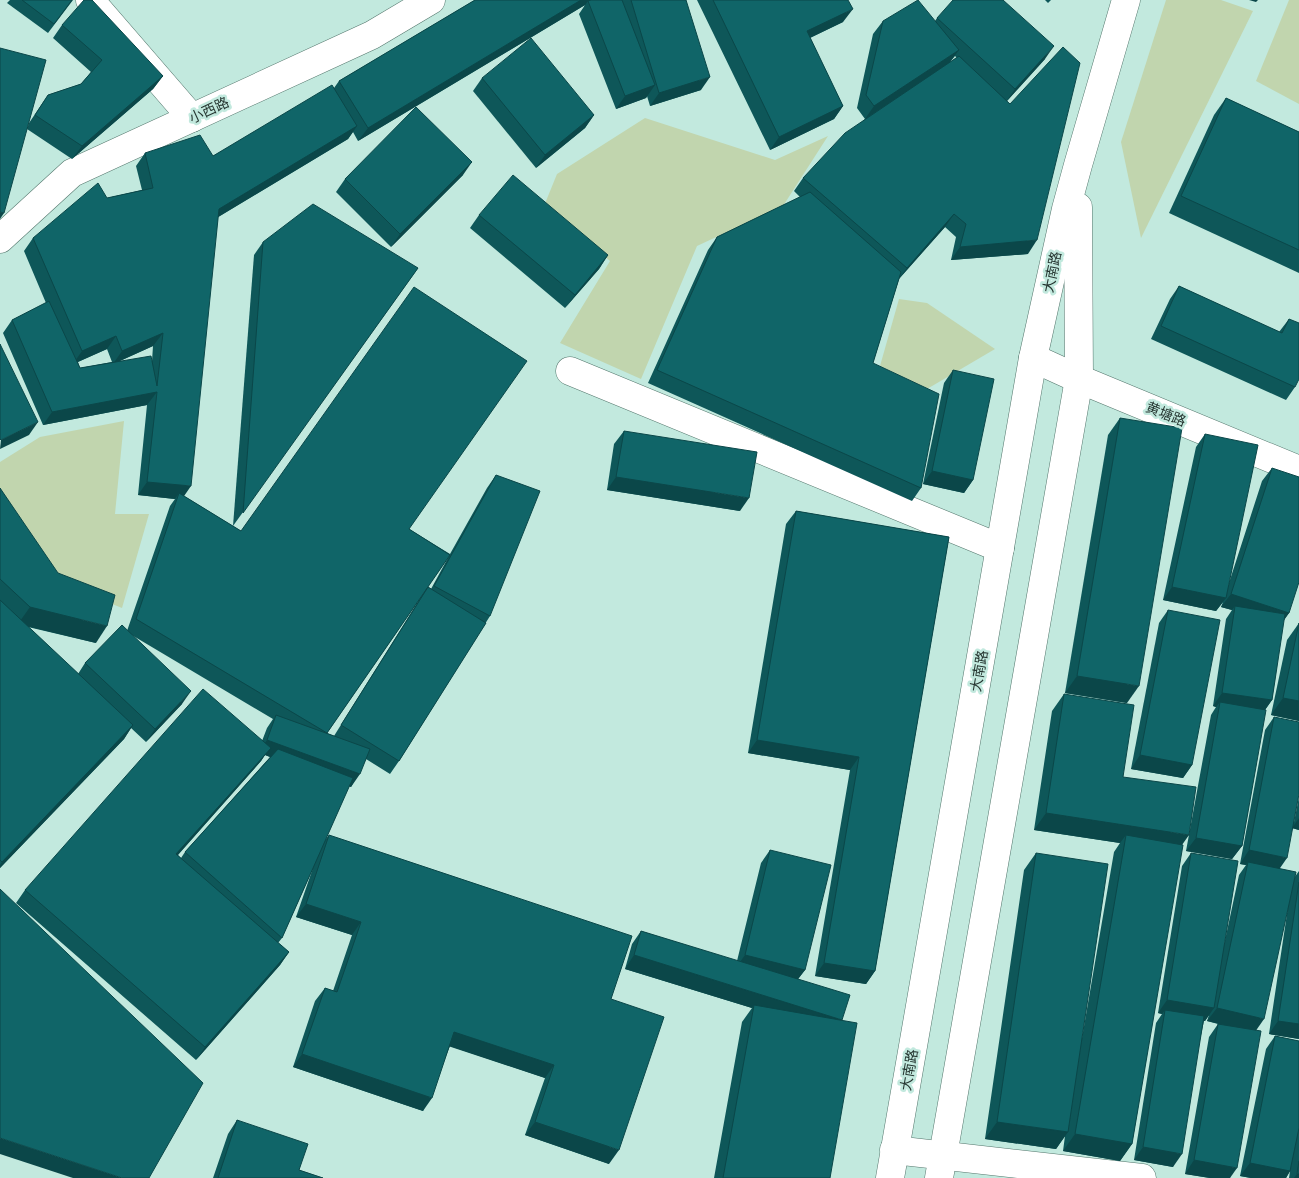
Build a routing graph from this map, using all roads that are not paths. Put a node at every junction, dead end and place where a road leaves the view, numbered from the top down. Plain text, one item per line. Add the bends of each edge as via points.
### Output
1 (90, 0) edge
2 (431, 0) edge
3 (1126, 0) edge
4 (192, 118) junction
5 (1078, 165) junction
6 (0, 239) edge
7 (1033, 358) junction
8 (570, 371) dead end
9 (1079, 378) junction
10 (1299, 470) edge
11 (1000, 548) junction
12 (894, 1150) junction
13 (941, 1167) edge
14 (890, 1178) edge
15 (1142, 1178) edge

1 - 4 street
2 - 4 street, 小西路 via 372,35
3 - 5 street, 大南路
4 - 6 street, 小西路 via 72,173
5 - 7 street, 大南路
5 - 9 street, 大南路
7 - 9 street, 黄塘路
7 - 11 street, 大南路
8 - 11 street
9 - 10 street, 黄塘路
9 - 13 street, 大南路
11 - 12 street, 大南路
12 - 13 street
12 - 14 street, 大南路
13 - 15 street

